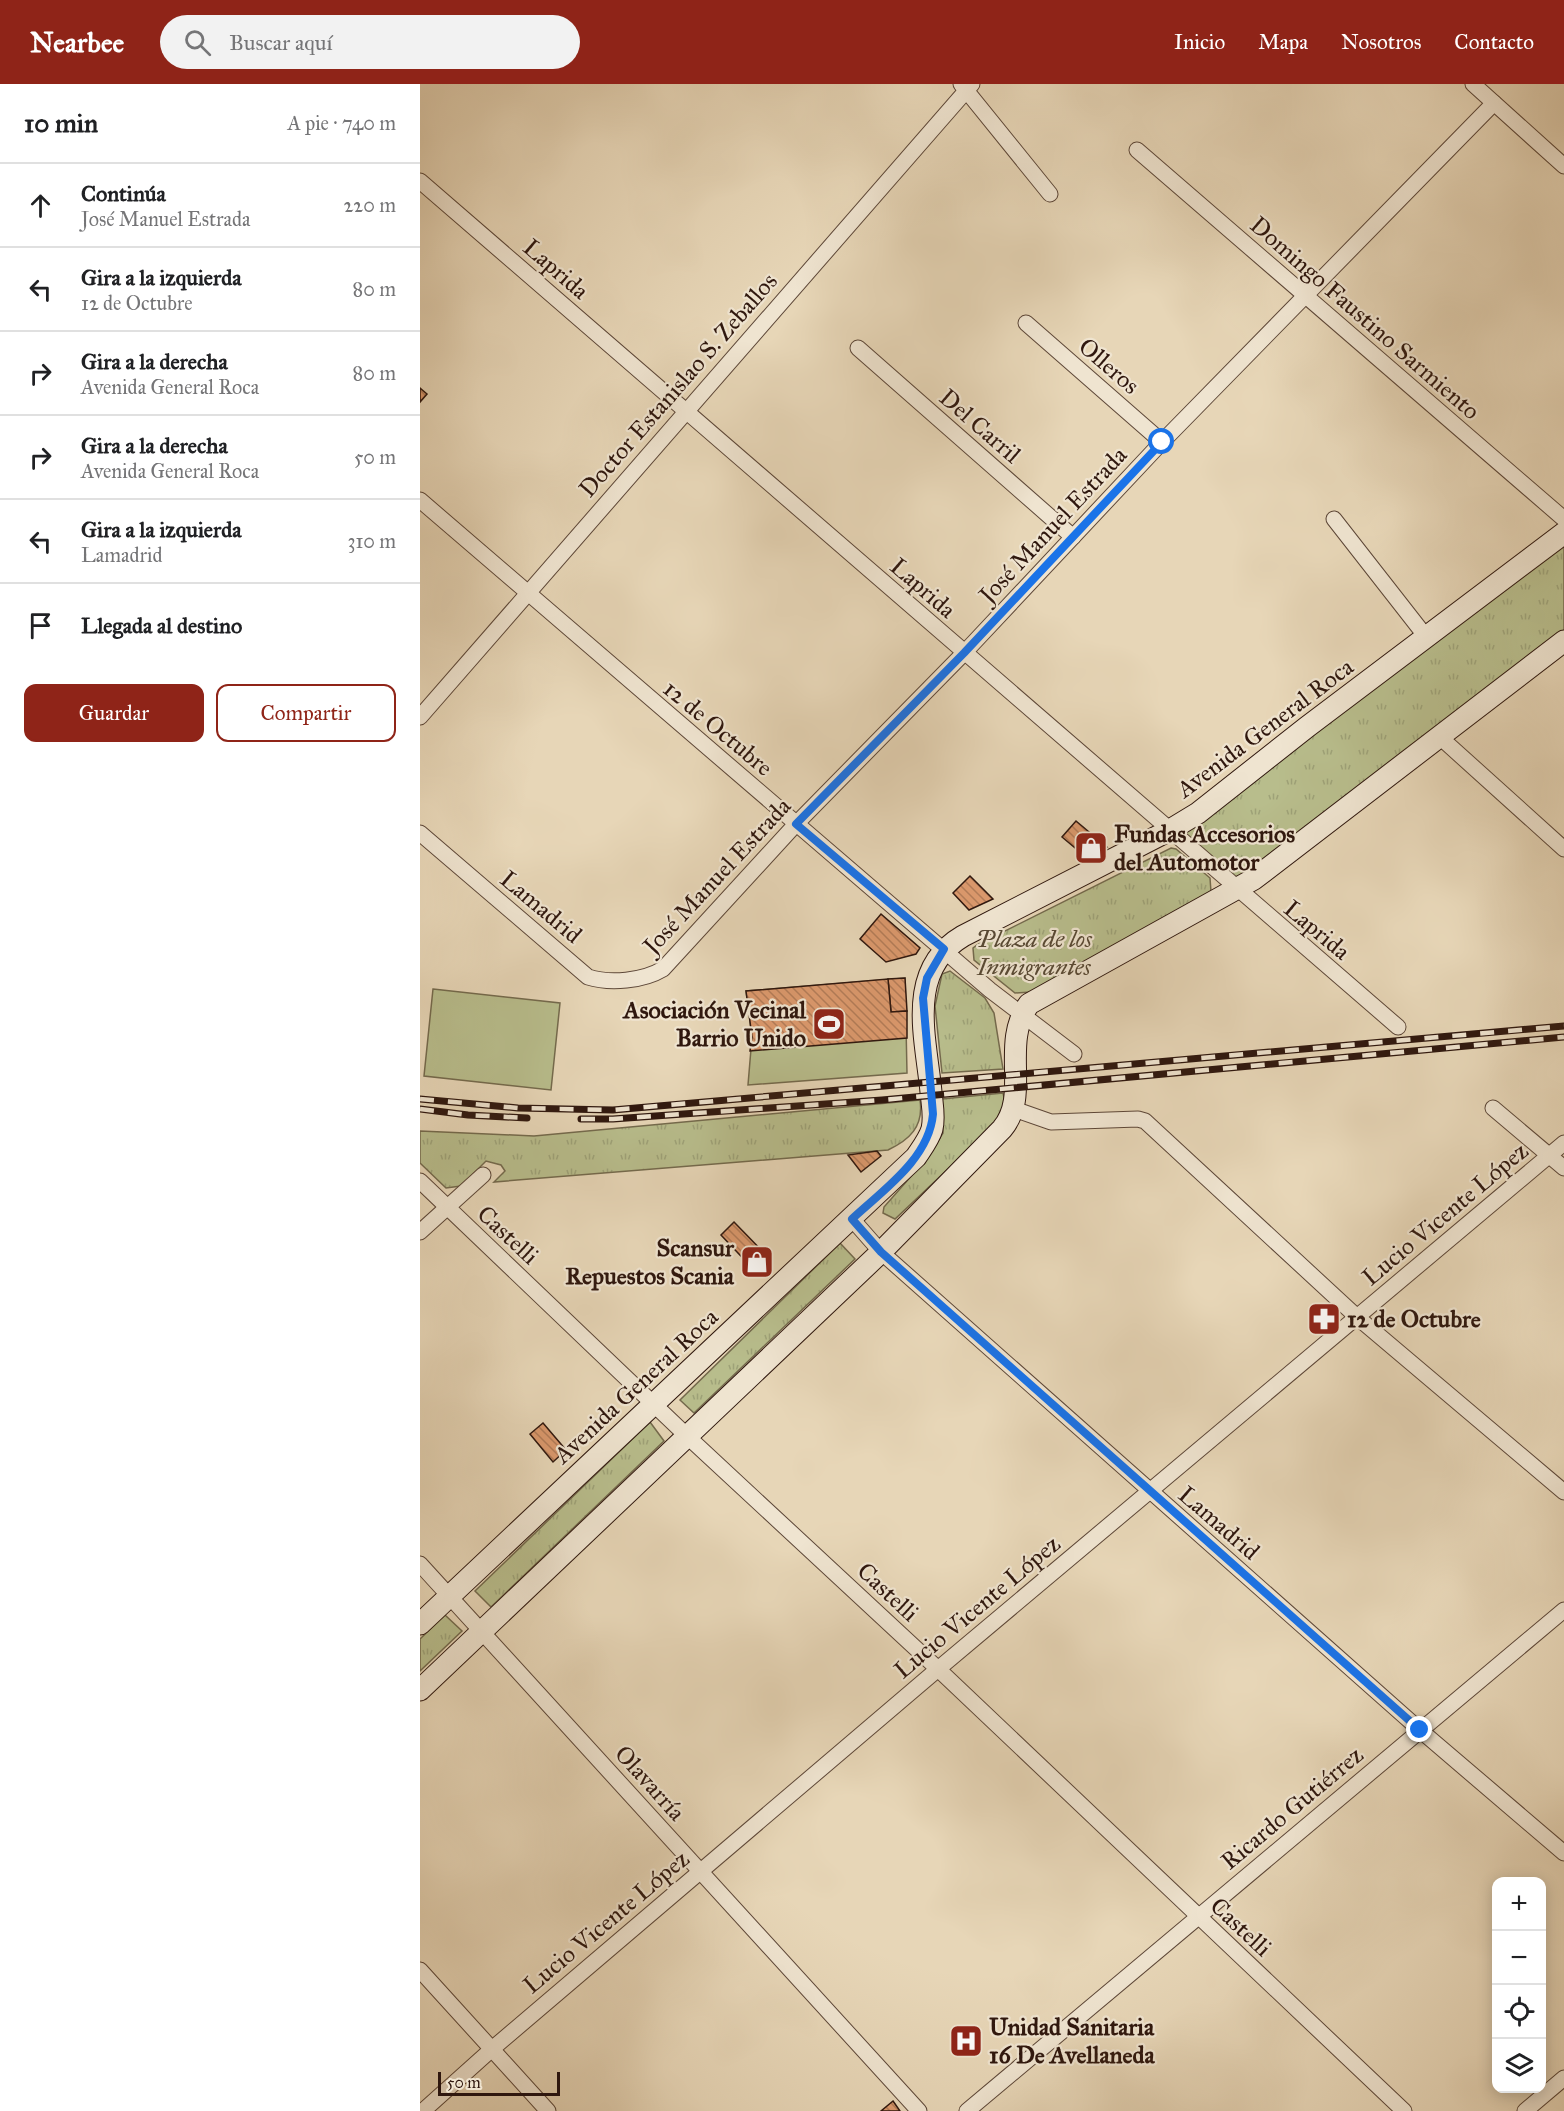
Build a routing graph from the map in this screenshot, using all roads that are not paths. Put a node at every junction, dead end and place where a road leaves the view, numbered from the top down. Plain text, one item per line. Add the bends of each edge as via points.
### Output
1 (1473, 84) edge
2 (966, 86) edge
3 (1494, 103) junction
4 (1137, 150) dead end
5 (1564, 166) edge
6 (420, 181) edge
7 (1050, 194) dead end
8 (1305, 296) junction
9 (1026, 323) dead end
10 (858, 348) dead end
11 (686, 411) junction
12 (1162, 442) junction
13 (420, 500) edge
14 (1334, 519) dead end
15 (1564, 519) edge
16 (1564, 533) edge
17 (1073, 537) junction
18 (527, 594) junction
19 (1427, 638) junction
20 (1564, 641) edge
21 (964, 653) junction
22 (420, 717) edge
23 (1441, 738) junction
24 (796, 824) junction
25 (1170, 830) junction
26 (420, 834) edge
27 (1564, 849) edge
28 (1236, 890) junction
29 (944, 949) junction
30 (646, 976) joint
31 (1023, 1012) junction
32 (1398, 1028) dead end
33 (1074, 1054) dead end
34 (1493, 1108) dead end
35 (1014, 1110) junction
36 (1564, 1143) edge
37 (1550, 1156) junction
38 (1564, 1168) edge
39 (483, 1174) dead end
40 (420, 1180) edge
41 (446, 1208) junction
42 (852, 1219) junction
43 (420, 1232) edge
44 (881, 1252) junction
45 (1357, 1317) junction
46 (654, 1403) junction
47 (687, 1436) junction
48 (1150, 1492) junction
49 (1564, 1492) edge
50 (420, 1564) edge
51 (449, 1596) junction
52 (1564, 1610) edge
53 (420, 1624) edge
54 (483, 1630) junction
55 (938, 1669) junction
56 (420, 1690) edge
57 (1420, 1730) junction
58 (1564, 1853) edge
59 (699, 1872) junction
60 (1197, 1916) junction
61 (420, 1970) edge
62 (492, 2049) junction
63 (1564, 2078) edge
64 (423, 2111) edge
65 (548, 2111) edge
66 (919, 2111) edge
67 (967, 2111) edge
68 (1404, 2111) edge
69 (1525, 2111) edge

1 - 3 street
2 - 7 street
2 - 11 street, Doctor Estanislao S. Zeballos
3 - 5 street
3 - 8 street, José Manuel Estrada
4 - 8 street, Domingo Faustino Sarmiento
6 - 11 street, Laprida
8 - 12 street, José Manuel Estrada
8 - 15 street, Domingo Faustino Sarmiento
9 - 12 street, Olleros
10 - 17 street, Del Carril
11 - 18 street, Doctor Estanislao S. Zeballos
11 - 21 street, Laprida
12 - 17 street, José Manuel Estrada
13 - 18 street, 12 de Octubre
14 - 19 street
16 - 19 main road, Avenida General Roca
17 - 21 street, José Manuel Estrada
18 - 22 street, Doctor Estanislao S. Zeballos
18 - 24 street, 12 de Octubre
19 - 25 main road, Avenida General Roca via 1198,813
20 - 23 main road
21 - 24 street, José Manuel Estrada
21 - 25 street, Laprida
23 - 27 street
23 - 28 main road
24 - 29 street, 12 de Octubre
24 - 30 street, José Manuel Estrada via 663,969
25 - 28 street, Laprida
25 - 29 main road, Avenida General Roca
26 - 30 street, Lamadrid via 588,977 605,982
28 - 31 main road via 1036,999
28 - 32 street, Laprida
29 - 31 street, 12 de Octubre via 990,990
29 - 42 main road, Avenida General Roca via 927,978 923,998 932,1128 916,1157
31 - 33 street, 12 de Octubre
31 - 35 main road via 1014,1049
34 - 37 street
35 - 44 main road via 1002,1129
35 - 45 street via 1051,1122 1145,1121
36 - 37 street, Lucio Vicente López
37 - 38 street
37 - 45 street, Lucio Vicente López
39 - 41 street
40 - 41 street, Castelli
41 - 43 street
41 - 46 street, Castelli
42 - 44 street, Lamadrid
42 - 46 main road, Avenida General Roca
44 - 47 main road
44 - 48 street, Lamadrid
45 - 48 street, Lucio Vicente López
45 - 49 street
46 - 47 street, Castelli
46 - 51 main road, Avenida General Roca
47 - 54 main road
47 - 55 street, Castelli
48 - 55 street, Lucio Vicente López
48 - 57 street, Lamadrid
50 - 51 street, Olavarría
51 - 53 main road, Avenida General Roca
51 - 54 street, Olavarría
52 - 57 street, Ricardo Gutiérrez
54 - 56 main road
54 - 59 street, Olavarría
55 - 59 street, Lucio Vicente López
55 - 60 street, Castelli
57 - 58 street, Lamadrid
57 - 60 street, Ricardo Gutiérrez
59 - 62 street, Lucio Vicente López
59 - 66 street, Olavarría
60 - 67 street, Ricardo Gutiérrez
60 - 68 street, Castelli
61 - 62 street
62 - 64 street, Lucio Vicente López
62 - 65 street
63 - 69 street

